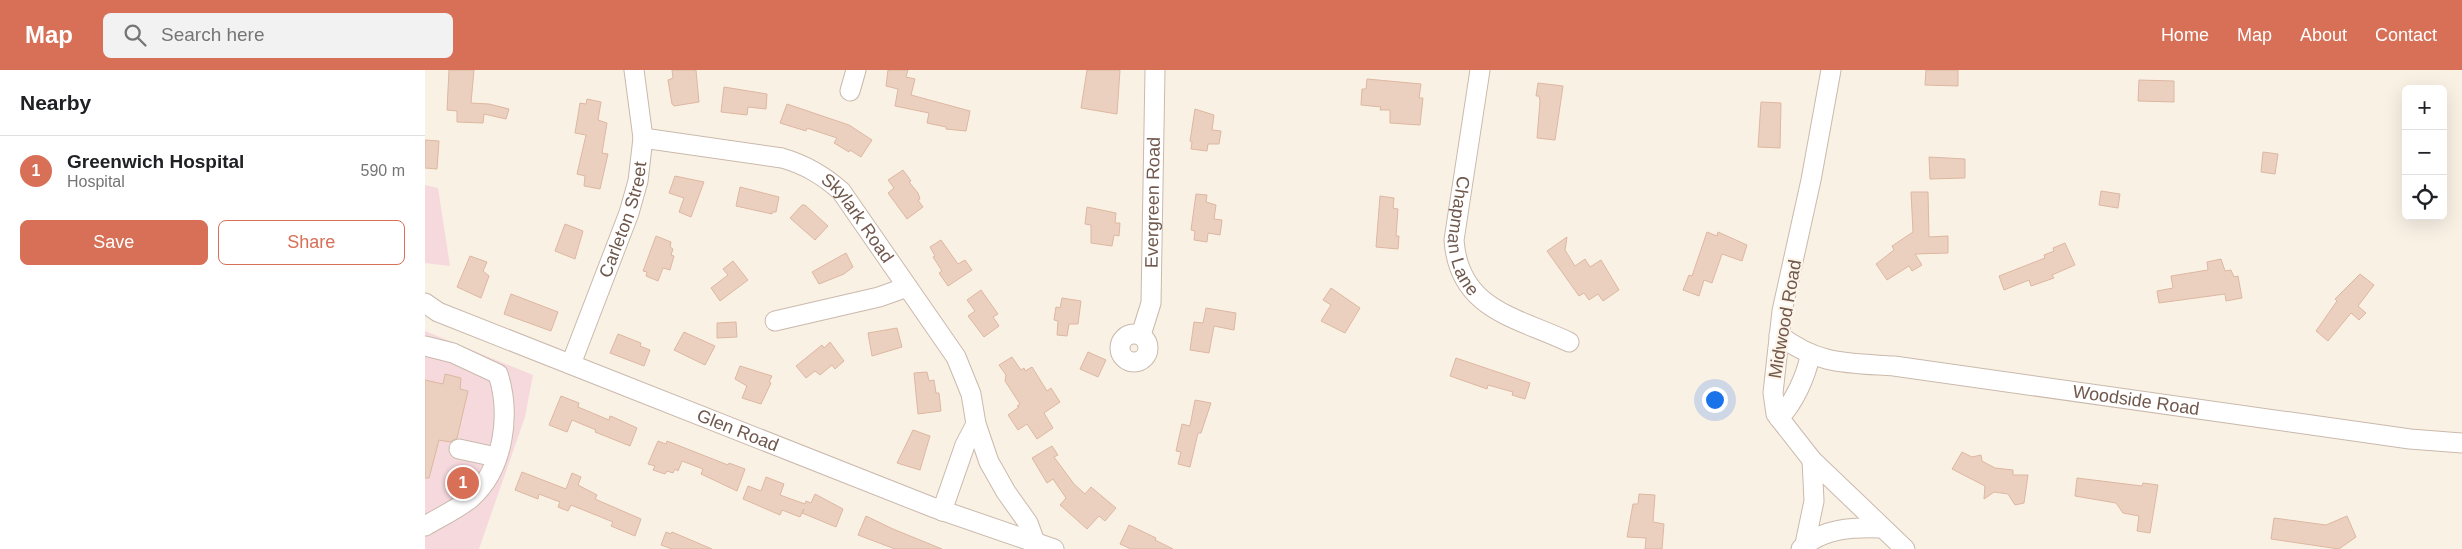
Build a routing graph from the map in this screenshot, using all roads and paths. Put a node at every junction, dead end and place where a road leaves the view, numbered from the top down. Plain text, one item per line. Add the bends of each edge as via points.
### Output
1 (634, 70) edge
2 (856, 70) edge
3 (1155, 70) edge
4 (1480, 70) edge
5 (1831, 70) edge
6 (850, 91) dead end
7 (643, 138) junction
8 (907, 286) junction
9 (425, 302) edge
10 (775, 321) dead end
11 (1141, 335) dead end
12 (1779, 335) junction
13 (1569, 342) dead end
14 (425, 346) edge
15 (1810, 356) junction
16 (571, 364) junction
17 (1779, 418) junction
18 (976, 424) junction
19 (2462, 443) edge
20 (459, 449) dead end
21 (496, 457) junction
22 (1812, 460) junction
23 (942, 510) junction
24 (425, 526) edge
25 (1881, 528) junction
26 (1035, 542) junction
27 (1803, 547) edge
28 (1054, 549) edge
29 (1905, 549) edge

1 - 7 street, Carleton Street
2 - 6 street
3 - 11 street, Evergreen Road via 1151,303
4 - 13 street, Chapman Lane via 1454,240 1458,268 1475,295 1490,307
5 - 12 street, Midwood Road
7 - 8 street, Skylark Road via 804,164 841,191
7 - 16 street, Carleton Street via 638,181 629,213
8 - 10 street via 870,299
8 - 18 street, Skylark Road via 956,357 971,394
9 - 16 street, Glen Road via 438,312
12 - 15 street, Woodside Road
12 - 17 street, Midwood Road via 1773,393
14 - 21 street via 453,353 498,374 504,393 501,442
15 - 17 street via 1790,404
15 - 19 street, Woodside Road via 2410,439
16 - 23 street, Glen Road
17 - 22 street, Midwood Road
18 - 23 street via 965,445
18 - 26 street, Skylark Road via 989,462 1028,523
20 - 21 street
21 - 24 street via 490,475 470,498
22 - 25 street, Midwood Road
22 - 27 street via 1814,501
23 - 26 street, Glen Road
25 - 27 street via 1828,533
25 - 29 street, Midwood Road
26 - 28 street, Glen Road

